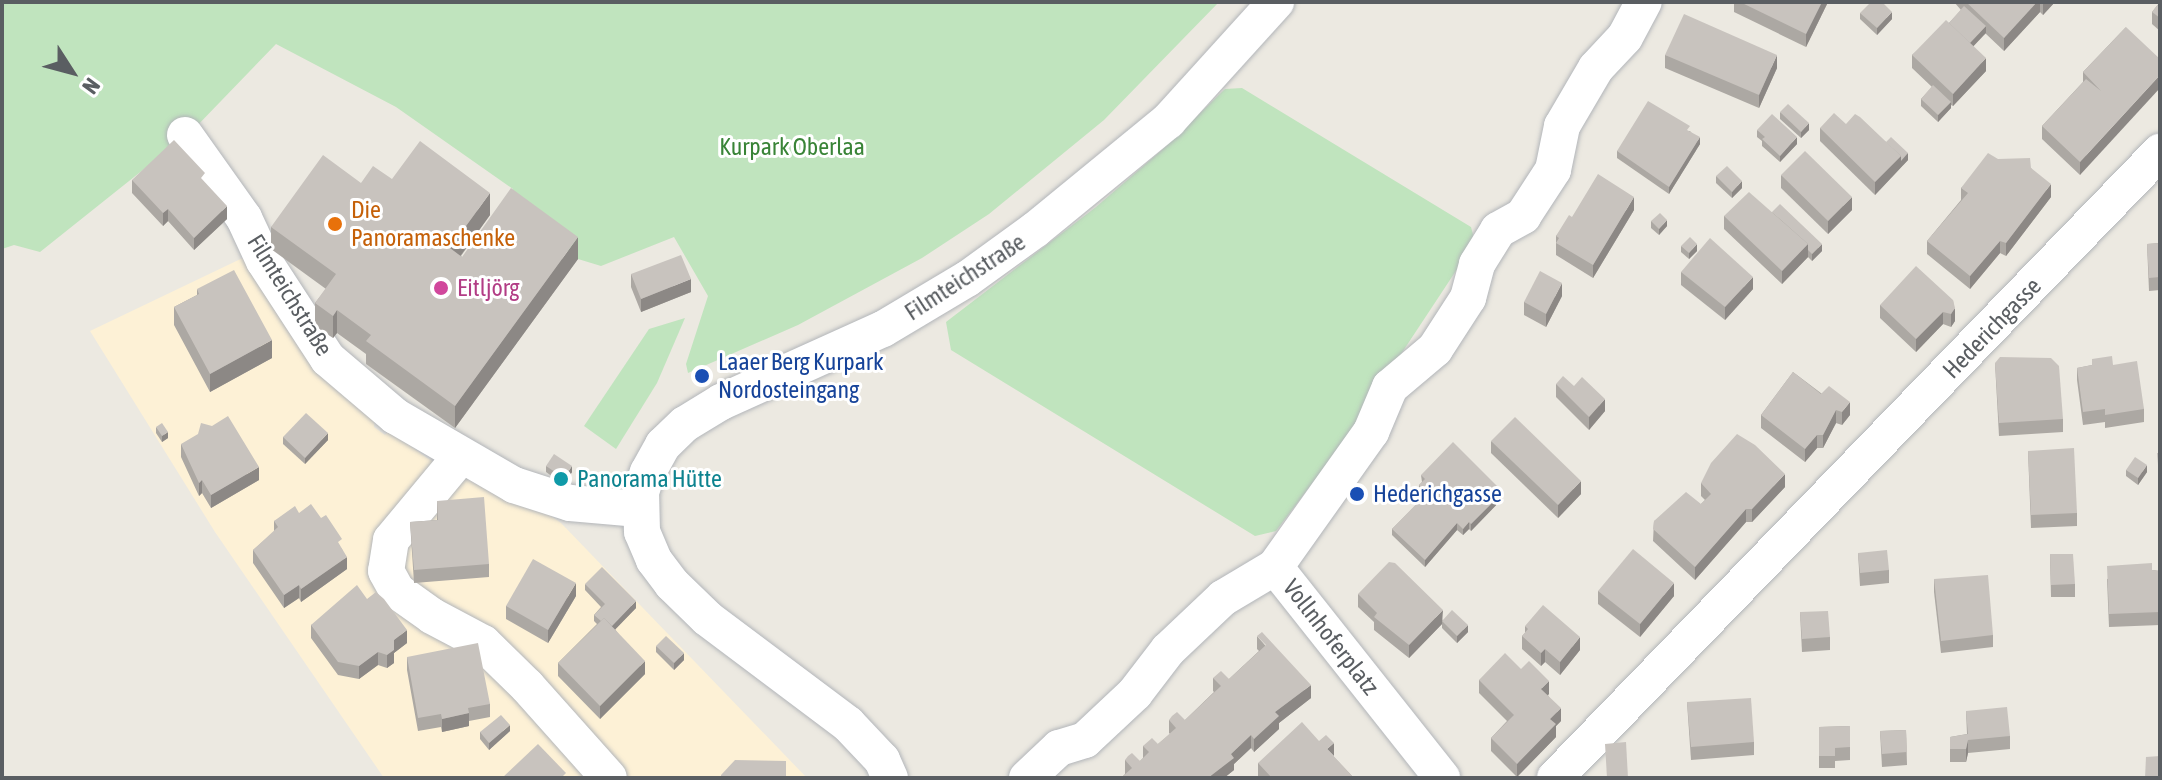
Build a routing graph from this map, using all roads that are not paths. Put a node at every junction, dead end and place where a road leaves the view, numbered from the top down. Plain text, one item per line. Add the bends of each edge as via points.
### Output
1 (1276, 2) edge
2 (1644, 2) edge
3 (185, 135) dead end
4 (2160, 152) edge
5 (460, 457) junction
6 (639, 509) junction
7 (1275, 567) junction
8 (609, 778) edge
9 (890, 778) edge
10 (1027, 778) edge
11 (1442, 778) edge
12 (1555, 778) edge

1 - 6 street, Filmteichstraße via 1168,121 967,279 883,329 721,402 685,424 663,445 648,472
2 - 7 street via 1562,126 1553,170 1523,216 1498,230 1477,264 1468,298 1435,349 1390,387 1371,432
3 - 5 street, Filmteichstraße via 244,218 264,261 328,359 395,416
4 - 12 street, Hederichgasse
5 - 6 street, Filmteichstraße via 514,485 570,503
5 - 8 street via 391,540 386,571 397,591 483,643
6 - 9 street, Filmteichstraße via 654,560 672,584 707,618 848,724 882,760
7 - 10 street, Vollnhoferplatz via 1223,598 1085,740 1059,748
7 - 11 street, Vollnhoferplatz

